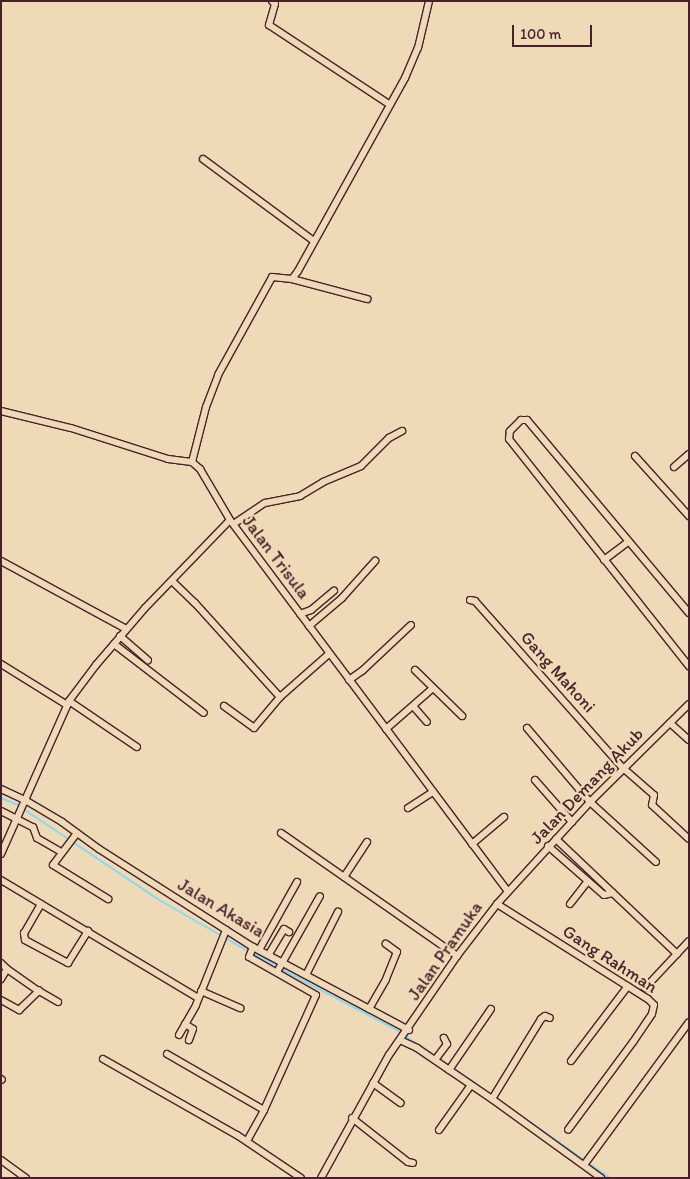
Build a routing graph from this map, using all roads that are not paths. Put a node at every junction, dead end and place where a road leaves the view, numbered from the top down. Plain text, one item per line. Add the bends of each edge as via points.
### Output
1 (272, 1) edge
2 (429, 1) edge
3 (389, 104) junction
4 (203, 159) dead end
5 (314, 241) junction
6 (295, 275) junction
7 (367, 299) dead end
8 (1, 411) edge
9 (402, 431) dead end
10 (689, 454) edge
11 (635, 456) dead end
12 (192, 462) junction
13 (674, 467) dead end
14 (689, 516) edge
15 (233, 522) junction
16 (629, 541) junction
17 (375, 560) dead end
18 (604, 560) junction
19 (1, 561) edge
20 (172, 581) junction
21 (334, 591) dead end
22 (470, 600) dead end
23 (300, 614) junction
24 (689, 614) edge
25 (411, 625) dead end
26 (309, 626) junction
27 (126, 629) junction
28 (120, 636) junction
29 (114, 644) junction
30 (329, 654) junction
31 (148, 660) dead end
32 (1, 664) edge
33 (689, 666) edge
34 (414, 670) dead end
35 (349, 680) junction
36 (433, 688) junction
37 (280, 697) junction
38 (68, 703) junction
39 (689, 704) edge
40 (224, 706) dead end
41 (413, 706) junction
42 (204, 713) dead end
43 (462, 716) dead end
44 (671, 721) junction
45 (428, 722) dead end
46 (527, 728) dead end
47 (386, 729) junction
48 (689, 740) edge
49 (137, 747) dead end
50 (623, 768) junction
51 (535, 780) dead end
52 (1, 789) edge
53 (433, 792) junction
54 (25, 801) junction
55 (590, 802) junction
56 (408, 808) dead end
57 (1, 811) edge
58 (504, 817) dead end
59 (17, 818) junction
60 (572, 822) junction
61 (76, 833) junction
62 (281, 833) dead end
63 (4, 839) edge
64 (556, 839) junction
65 (689, 839) edge
66 (367, 842) dead end
67 (472, 844) junction
68 (548, 846) junction
69 (61, 852) junction
70 (1, 854) edge
71 (656, 862) dead end
72 (344, 877) junction
73 (1, 880) edge
74 (588, 881) junction
75 (297, 882) dead end
76 (508, 891) junction
77 (613, 893) junction
78 (320, 896) dead end
79 (108, 899) dead end
80 (41, 904) junction
81 (497, 904) junction
82 (570, 904) dead end
83 (338, 912) dead end
84 (88, 932) junction
85 (289, 932) dead end
86 (224, 933) junction
87 (689, 941) edge
88 (386, 944) dead end
89 (253, 950) junction
90 (269, 954) junction
91 (677, 954) junction
92 (457, 956) junction
93 (282, 962) junction
94 (1, 963) edge
95 (7, 969) junction
96 (276, 972) junction
97 (306, 975) junction
98 (1, 979) edge
99 (628, 986) junction
100 (645, 988) dead end
101 (39, 991) junction
102 (201, 991) junction
103 (198, 998) junction
104 (1, 1000) edge
105 (58, 1002) dead end
106 (240, 1008) dead end
107 (369, 1009) junction
108 (491, 1009) dead end
109 (550, 1018) dead end
110 (689, 1022) edge
111 (185, 1024) junction
112 (405, 1034) junction
113 (179, 1035) dead end
114 (444, 1038) dead end
115 (188, 1040) dead end
116 (167, 1054) dead end
117 (437, 1058) junction
118 (103, 1059) dead end
119 (571, 1061) dead end
120 (452, 1067) junction
121 (373, 1083) junction
122 (472, 1085) junction
123 (494, 1097) junction
124 (401, 1103) dead end
125 (264, 1110) junction
126 (352, 1118) junction
127 (439, 1130) dead end
128 (568, 1130) dead end
129 (247, 1142) junction
130 (1, 1160) edge
131 (413, 1163) dead end
132 (586, 1163) junction
133 (26, 1178) edge
134 (301, 1178) edge
135 (321, 1178) edge
136 (602, 1178) edge

1 - 3 street via 275,4 270,25
2 - 3 street via 418,48
3 - 5 street
4 - 5 street
5 - 6 street
6 - 7 street
6 - 12 street via 274,276 269,281 211,391
8 - 12 street
9 - 15 street via 389,438 361,466 300,496 265,503
10 - 13 street
11 - 14 street
12 - 15 street via 204,474
15 - 20 street, Jalan Trisula
15 - 23 street, Jalan Trisula
16 - 18 street
16 - 18 street via 527,420 521,420 510,431 509,439
16 - 24 street
17 - 26 street via 342,598
18 - 33 street
19 - 27 street
20 - 27 street, Jalan Trisula
20 - 37 street
21 - 23 street via 311,610
22 - 50 street, Gang Mahoni via 475,601
23 - 26 street, Jalan Trisula
25 - 35 street
26 - 30 street, Jalan Trisula
27 - 28 street, Jalan Trisula
28 - 29 street, Jalan Trisula
28 - 31 street
29 - 38 street, Jalan Trisula
29 - 42 street
30 - 35 street, Jalan Trisula
30 - 37 street
32 - 38 street
34 - 36 street
35 - 47 street, Jalan Trisula
36 - 41 street
36 - 43 street
37 - 40 street via 254,728
38 - 49 street
38 - 54 street, Jalan Trisula
39 - 44 street, Jalan Demang Akub
41 - 45 street
41 - 47 street
44 - 48 street
44 - 50 street, Jalan Demang Akub
46 - 55 street
47 - 53 street, Jalan Trisula
50 - 55 street, Jalan Demang Akub
50 - 65 street, Gang Mahoni via 654,795 652,805
51 - 60 street
52 - 54 street, Jalan Akasia
53 - 56 street
53 - 67 street, Jalan Trisula
54 - 59 street, Jalan Trisula
54 - 61 street, Jalan Akasia
55 - 60 street, Jalan Demang Akub
55 - 71 street
57 - 59 street
58 - 67 street
59 - 63 street, Jalan Trisula
59 - 69 street via 33,827 37,838
60 - 64 street, Jalan Demang Akub
61 - 69 street
61 - 86 street, Jalan Akasia
62 - 72 street
63 - 70 street, Jalan Trisula
64 - 68 street, Jalan Demang Akub
64 - 77 street
66 - 72 street
67 - 76 street, Jalan Trisula
68 - 74 street
68 - 76 street, Jalan Demang Akub
69 - 79 street via 53,865
72 - 92 street
73 - 80 street
74 - 77 street via 604,895
74 - 82 street
75 - 89 street
76 - 81 street, Jalan Pramuka
77 - 91 street
78 - 93 street
80 - 84 street
80 - 84 street via 24,933 25,940 68,963
81 - 92 street, Jalan Pramuka
81 - 99 street, Gang Rahman
83 - 97 street
84 - 103 street
85 - 90 street via 284,929
86 - 89 street, Jalan Akasia
86 - 102 street
87 - 91 street
88 - 107 street via 397,952
89 - 90 street, Jalan Akasia
89 - 96 street
90 - 93 street, Jalan Akasia
91 - 100 street
92 - 112 street, Jalan Pramuka
93 - 96 street
93 - 97 street, Jalan Akasia
94 - 95 street
95 - 98 street
95 - 101 street
96 - 125 street via 316,995
97 - 107 street, Jalan Akasia
99 - 119 street
99 - 128 street, Gang Rahman via 652,1002 654,1010
101 - 104 street via 19,1010
101 - 105 street
102 - 103 street
102 - 106 street
103 - 111 street
107 - 112 street, Jalan Akasia
108 - 120 street
109 - 123 street via 545,1016 541,1019
110 - 132 street
111 - 113 street
111 - 115 street via 193,1029
112 - 117 street, Jalan Akasia
112 - 121 street, Jalan Pramuka
114 - 117 street via 447,1044
116 - 125 street
117 - 120 street, Jalan Akasia
118 - 129 street
120 - 122 street, Jalan Akasia
121 - 124 street
121 - 126 street, Jalan Pramuka
122 - 123 street, Jalan Akasia
122 - 127 street
123 - 132 street, Jalan Akasia
125 - 129 street
126 - 131 street
126 - 135 street, Jalan Pramuka
129 - 134 street
130 - 133 street
132 - 136 street, Jalan Akasia

